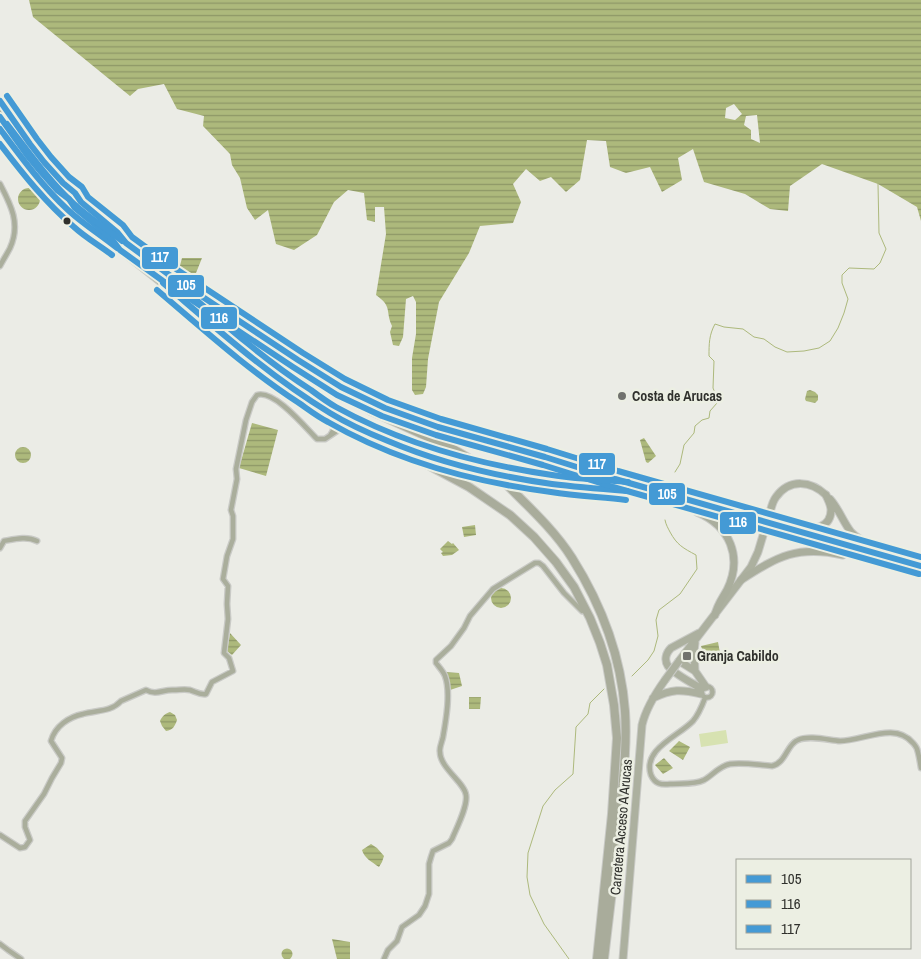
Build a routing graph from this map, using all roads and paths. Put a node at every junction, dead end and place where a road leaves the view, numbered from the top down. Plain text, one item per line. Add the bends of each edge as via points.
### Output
1 (0, 101) edge
2 (0, 110) edge
3 (0, 119) edge
4 (0, 184) edge
5 (126, 243) junction
6 (0, 266) edge
7 (298, 360) junction
8 (331, 414) junction
9 (333, 425) dead end
10 (340, 429) dead end
11 (331, 436) junction
12 (477, 463) tunnel mouth
13 (507, 486) tunnel mouth
14 (826, 495) junction
15 (681, 501) junction
16 (37, 541) dead end
17 (0, 548) edge
18 (874, 559) junction
19 (901, 560) junction
20 (921, 566) edge
21 (921, 572) edge
22 (741, 580) junction
23 (568, 592) joint
24 (715, 614) junction
25 (701, 632) junction
26 (696, 640) junction
27 (679, 661) junction
28 (695, 671) junction
29 (704, 692) junction
30 (652, 698) junction
31 (614, 705) junction
32 (918, 747) edge
33 (921, 768) edge
34 (0, 835) edge
35 (0, 944) edge
36 (21, 959) edge
37 (384, 959) edge
38 (597, 959) edge
39 (604, 959) edge
40 (623, 959) edge

1 - 5 street via 34,150 60,180
2 - 5 highway via 51,178
3 - 8 highway via 50,186 96,231 262,367
4 - 6 street via 15,218 13,242
5 - 7 highway
7 - 12 highway via 335,389 371,411
7 - 15 highway via 362,398 406,416
8 - 15 highway via 368,433 448,463 509,477
8 - 31 highway via 362,436 469,487 510,514 534,537 574,587 590,618 607,665
9 - 11 street
10 - 11 street
11 - 34 street via 317,439 282,404 257,394 246,420 236,468 231,510 233,539 224,579 228,586 224,653 233,671 212,682 206,694 189,690 158,693 146,690 108,710 72,718 57,728 51,740 62,763 25,821 30,840 20,848
13 - 39 highway via 548,527 571,557 589,586 618,664 625,710 624,770
14 - 15 highway via 830,517 824,525 813,529 703,500
14 - 19 highway via 853,534
14 - 22 main road, Carretera Acceso A Arucas, bridge via 820,489 803,483 782,491 773,504 758,552
15 - 18 highway
15 - 19 highway
15 - 24 highway via 718,526 732,548 732,572
16 - 17 street via 19,538 4,541
18 - 21 highway
18 - 22 highway via 828,551 795,553 769,562
19 - 20 highway
22 - 24 main road, Carretera Acceso A Arucas
23 - 31 highway via 582,611 597,645
23 - 37 street via 535,563 492,589 451,646 436,660 447,688 441,759 464,789 466,805 452,839 433,851 430,857 429,894 425,906 419,915 402,927 397,941
24 - 25 main road, Carretera Acceso A Arucas
25 - 26 main road, Carretera Acceso A Arucas
25 - 29 main road via 671,648 666,658 668,667
26 - 27 main road, Carretera Acceso A Arucas
26 - 28 main road
27 - 28 main road
27 - 30 main road, Carretera Acceso A Arucas, bridge
28 - 29 main road
29 - 30 main road via 674,690
29 - 32 street via 702,707 693,721 654,753 650,770 655,781 661,784 698,782 728,764 776,765 793,743 803,739 841,741 898,733
30 - 40 main road, Carretera Acceso A Arucas via 641,732
31 - 38 highway via 615,770
32 - 33 street
35 - 36 street

